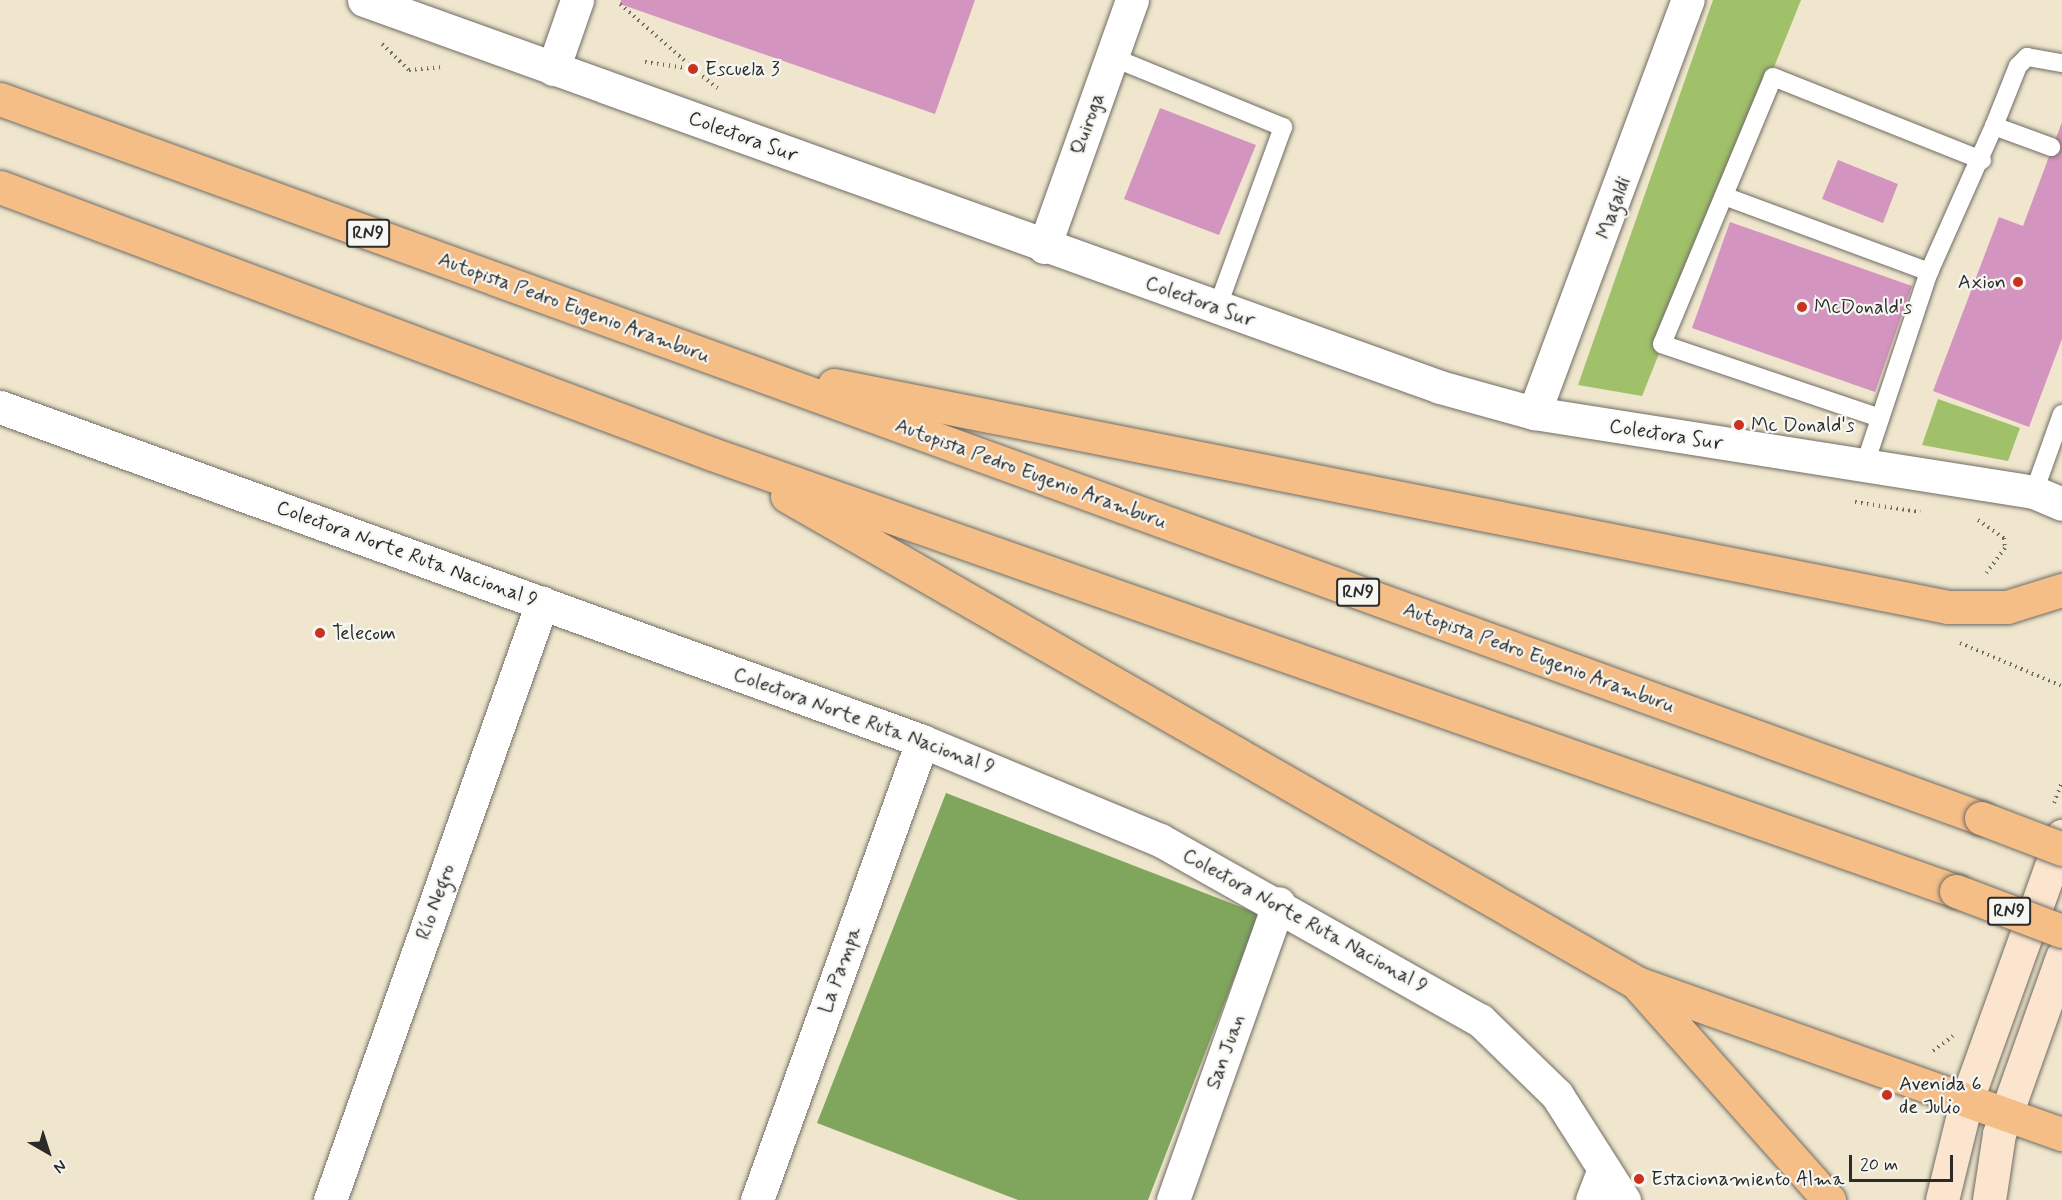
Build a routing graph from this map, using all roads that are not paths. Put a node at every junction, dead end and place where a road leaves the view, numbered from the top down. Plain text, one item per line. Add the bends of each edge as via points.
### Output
1 (364, 0) edge
2 (578, 0) edge
3 (1132, 0) edge
4 (1688, 0) edge
5 (1112, 57) junction
6 (2062, 63) edge
7 (553, 69) junction
8 (0, 99) edge
9 (1994, 126) junction
10 (2051, 147) dead end
11 (1982, 160) junction
12 (0, 187) edge
13 (1725, 196) junction
14 (1044, 247) junction
15 (1929, 273) junction
16 (1217, 308) junction
17 (736, 367) junction
18 (0, 408) edge
19 (1534, 413) junction
20 (2062, 414) edge
21 (1881, 418) junction
22 (712, 453) junction
23 (1864, 467) junction
24 (2048, 498) edge
25 (2062, 590) edge
26 (542, 603) junction
27 (922, 741) junction
28 (2062, 836) edge
29 (2062, 849) edge
30 (1279, 903) junction
31 (2062, 931) edge
32 (2062, 957) edge
33 (1637, 983) junction
34 (1966, 1101) junction
35 (2006, 1114) junction
36 (2062, 1134) edge
37 (1604, 1169) junction
38 (330, 1200) edge
39 (757, 1200) edge
40 (1173, 1200) edge
41 (1593, 1200) edge
42 (1624, 1200) edge
43 (1829, 1200) edge
44 (1942, 1200) edge
45 (1989, 1200) edge

1 - 7 street, Colectora Sur
2 - 7 street
3 - 5 street, Quiroga
4 - 19 street, Magaldi
5 - 14 street, Quiroga
5 - 16 lane via 1282,127
6 - 9 lane via 2027,57 2018,66
7 - 14 street, Colectora Sur
8 - 17 highway, Autopista Pedro Eugenio Aramburu / RN9
9 - 10 lane
9 - 11 lane
11 - 13 lane via 1773,77
11 - 15 lane
12 - 22 highway, RN9
13 - 15 lane
13 - 21 lane via 1662,344
14 - 16 street, Colectora Sur
15 - 21 lane
16 - 19 street, Colectora Sur via 1440,387
17 - 25 highway via 1948,607 2007,607
17 - 29 highway, Autopista Pedro Eugenio Aramburu / RN9, bridge
18 - 26 street, Colectora Norte Ruta Nacional 9
19 - 23 street, Colectora Sur
20 - 24 lane
21 - 23 lane
22 - 31 highway, RN9, bridge
22 - 33 highway
23 - 24 street, Colectora Sur
26 - 27 street, Colectora Norte Ruta Nacional 9
26 - 38 street, Río Negro
27 - 30 street, Colectora Norte Ruta Nacional 9 via 1160,840
27 - 39 street, La Pampa
28 - 34 main road
30 - 37 street, Colectora Norte Ruta Nacional 9 via 1480,1020 1557,1095
30 - 40 street, San Juan
32 - 35 main road
33 - 34 highway
33 - 43 highway
34 - 35 highway
34 - 44 main road
35 - 36 highway
35 - 45 main road
37 - 41 street
37 - 42 street, Colectora Norte Ruta Nacional 9

